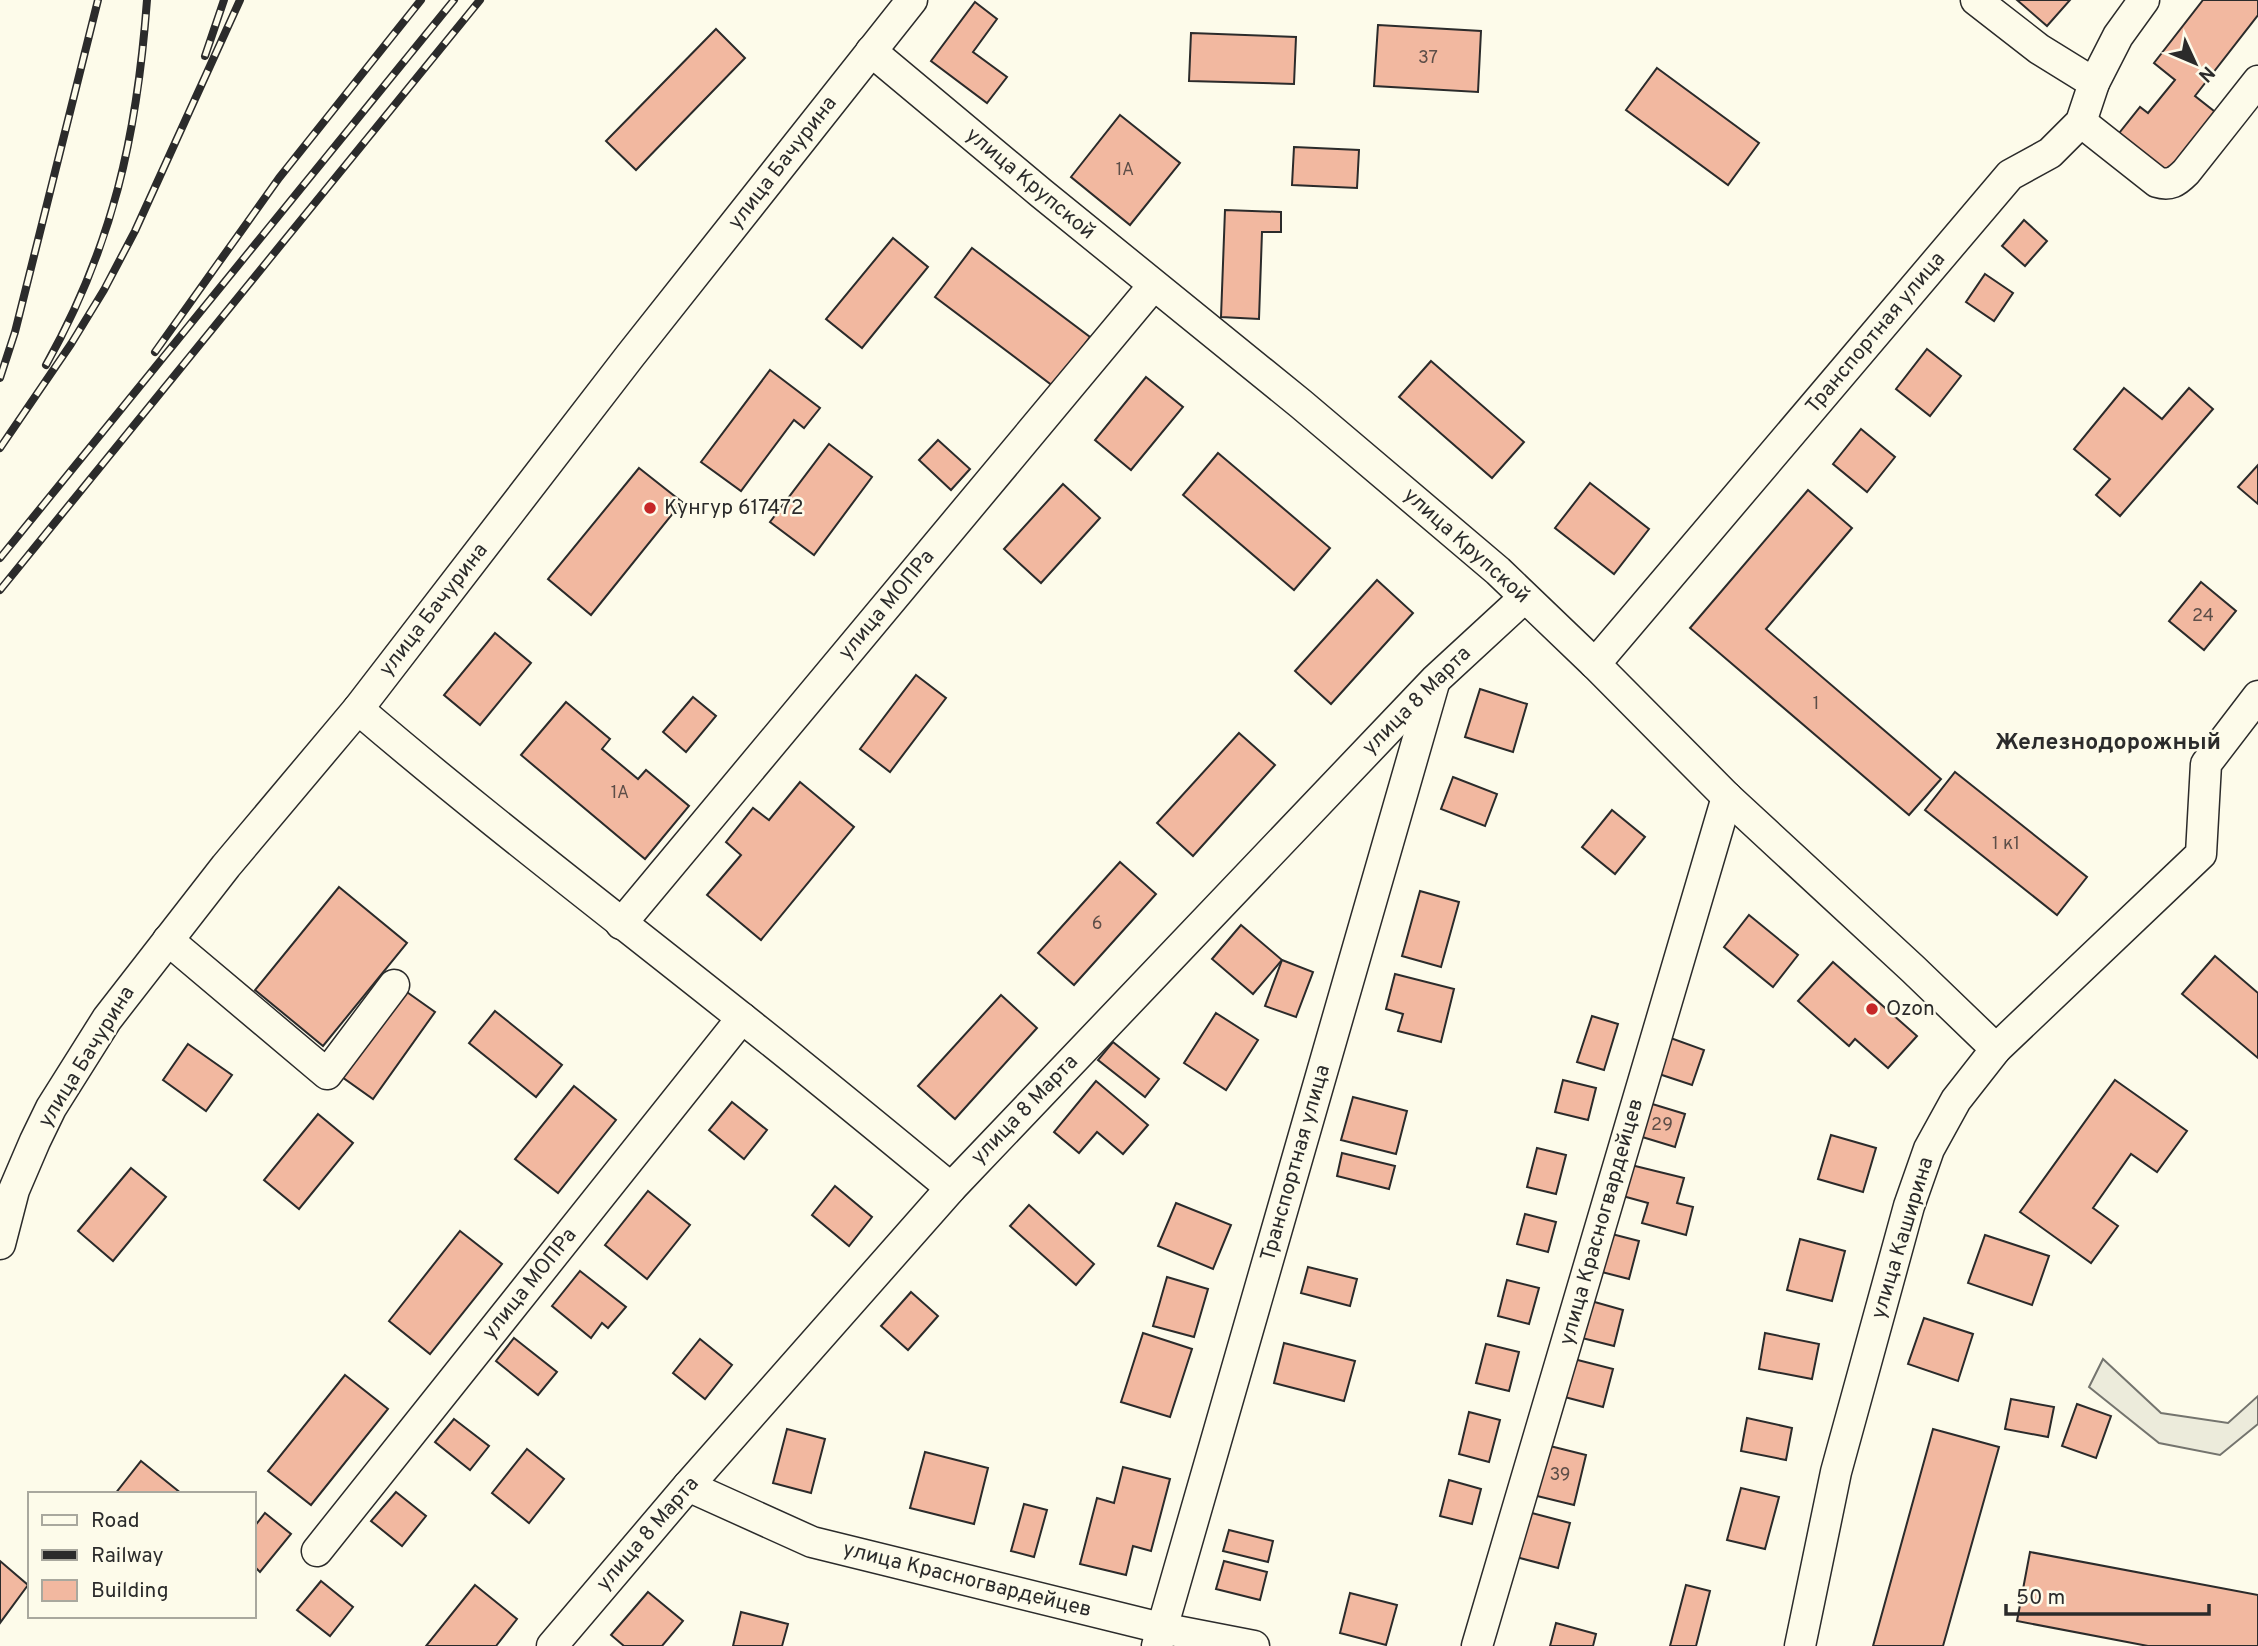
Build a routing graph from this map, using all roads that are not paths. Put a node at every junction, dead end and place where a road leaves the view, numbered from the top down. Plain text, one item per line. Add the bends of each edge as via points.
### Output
1 (912, 0) edge
2 (1976, 0) edge
3 (2144, 0) edge
4 (872, 51) junction
5 (2258, 81) edge
6 (2094, 83) junction
7 (2081, 122) junction
8 (1153, 286) junction
9 (1524, 598) junction
10 (1595, 664) junction
11 (1435, 680) junction
12 (2258, 696) edge
13 (358, 709) junction
14 (1727, 797) junction
15 (621, 924) junction
16 (168, 940) junction
17 (394, 985) dead end
18 (742, 1018) junction
19 (1996, 1049) junction
20 (951, 1188) junction
21 (0, 1244) edge
22 (688, 1486) junction
23 (317, 1551) dead end
24 (1159, 1637) edge
25 (552, 1646) edge
26 (1254, 1646) edge
27 (1477, 1646) edge
28 (1800, 1646) edge

1 - 4 street, улица Бачурина
2 - 6 street via 2039,49
3 - 6 street, Транспортная улица via 2118,36
4 - 8 street, улица Крупской
4 - 13 street, улица Бачурина
5 - 7 street via 2186,172 2167,185
6 - 7 street, Транспортная улица
7 - 10 street, Транспортная улица via 2050,153 2010,176
8 - 9 street, улица Крупской via 1301,404
8 - 15 street, улица МОПРа
9 - 10 street, улица Крупской
9 - 11 street, улица 8 Марта
10 - 14 street, улица Крупской
11 - 20 street, улица 8 Марта
11 - 24 street, Транспортная улица
12 - 19 street, улица Каширина via 2206,764 2201,854
13 - 15 street
13 - 16 street, улица Бачурина
14 - 19 street, улица Крупской
14 - 27 street, улица Красногвардейцев
15 - 18 street
16 - 17 street via 327,1074
16 - 21 street, улица Бачурина via 107,1019 51,1108 14,1190
18 - 20 street
18 - 23 street, улица МОПРа
19 - 28 street, улица Каширина via 1956,1100 1929,1149 1909,1206 1836,1472
20 - 22 street, улица 8 Марта
22 - 24 street, улица Красногвардейцев via 812,1542
22 - 25 street, улица 8 Марта
24 - 26 street, улица Красногвардейцев

